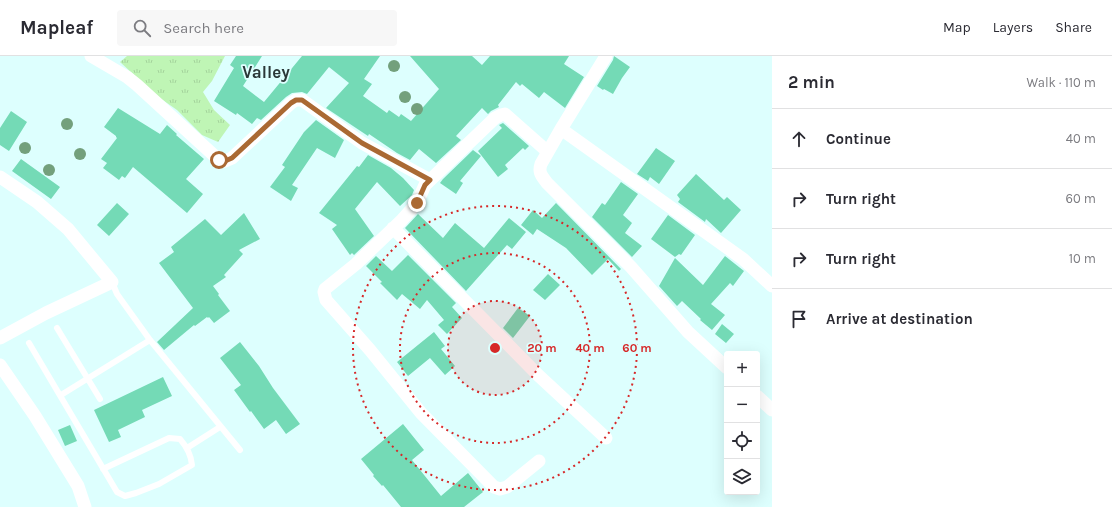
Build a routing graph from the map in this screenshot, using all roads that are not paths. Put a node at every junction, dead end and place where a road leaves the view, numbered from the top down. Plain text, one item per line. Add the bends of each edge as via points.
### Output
1 (91, 56) edge
2 (606, 56) edge
3 (561, 129) junction
4 (548, 152) junction
5 (0, 177) edge
6 (430, 180) junction
7 (393, 228) junction
8 (112, 282) junction
9 (772, 286) edge
10 (58, 328) dead end
11 (0, 338) edge
12 (150, 340) junction
13 (29, 343) dead end
14 (0, 365) edge
15 (724, 365) edge
16 (89, 378) junction
17 (61, 395) junction
18 (100, 399) dead end
19 (760, 399) edge
20 (772, 410) edge
21 (220, 427) junction
22 (606, 438) dead end
23 (187, 448) junction
24 (240, 450) dead end
25 (539, 460) dead end
26 (103, 469) junction
27 (85, 507) edge

1 - 6 street via 137,85 219,160 232,158 291,103 302,100 362,143
2 - 3 street
3 - 4 street
3 - 9 street via 743,259
4 - 6 street via 508,116 501,114
4 - 15 street via 539,169 547,183 631,267 688,332
5 - 8 street via 37,202 68,229
6 - 7 street via 417,203
7 - 22 street via 538,375
7 - 25 street via 326,289 326,300 421,413 494,487 507,487
8 - 11 street
8 - 12 lane via 117,294
10 - 16 lane
12 - 16 lane
12 - 21 lane
13 - 17 lane
14 - 27 street via 78,486
16 - 17 lane
16 - 18 lane
17 - 26 lane
19 - 20 street
21 - 23 lane
21 - 24 lane
23 - 26 lane via 180,439 169,438
23 - 26 lane via 192,465 159,484 125,496 117,492

